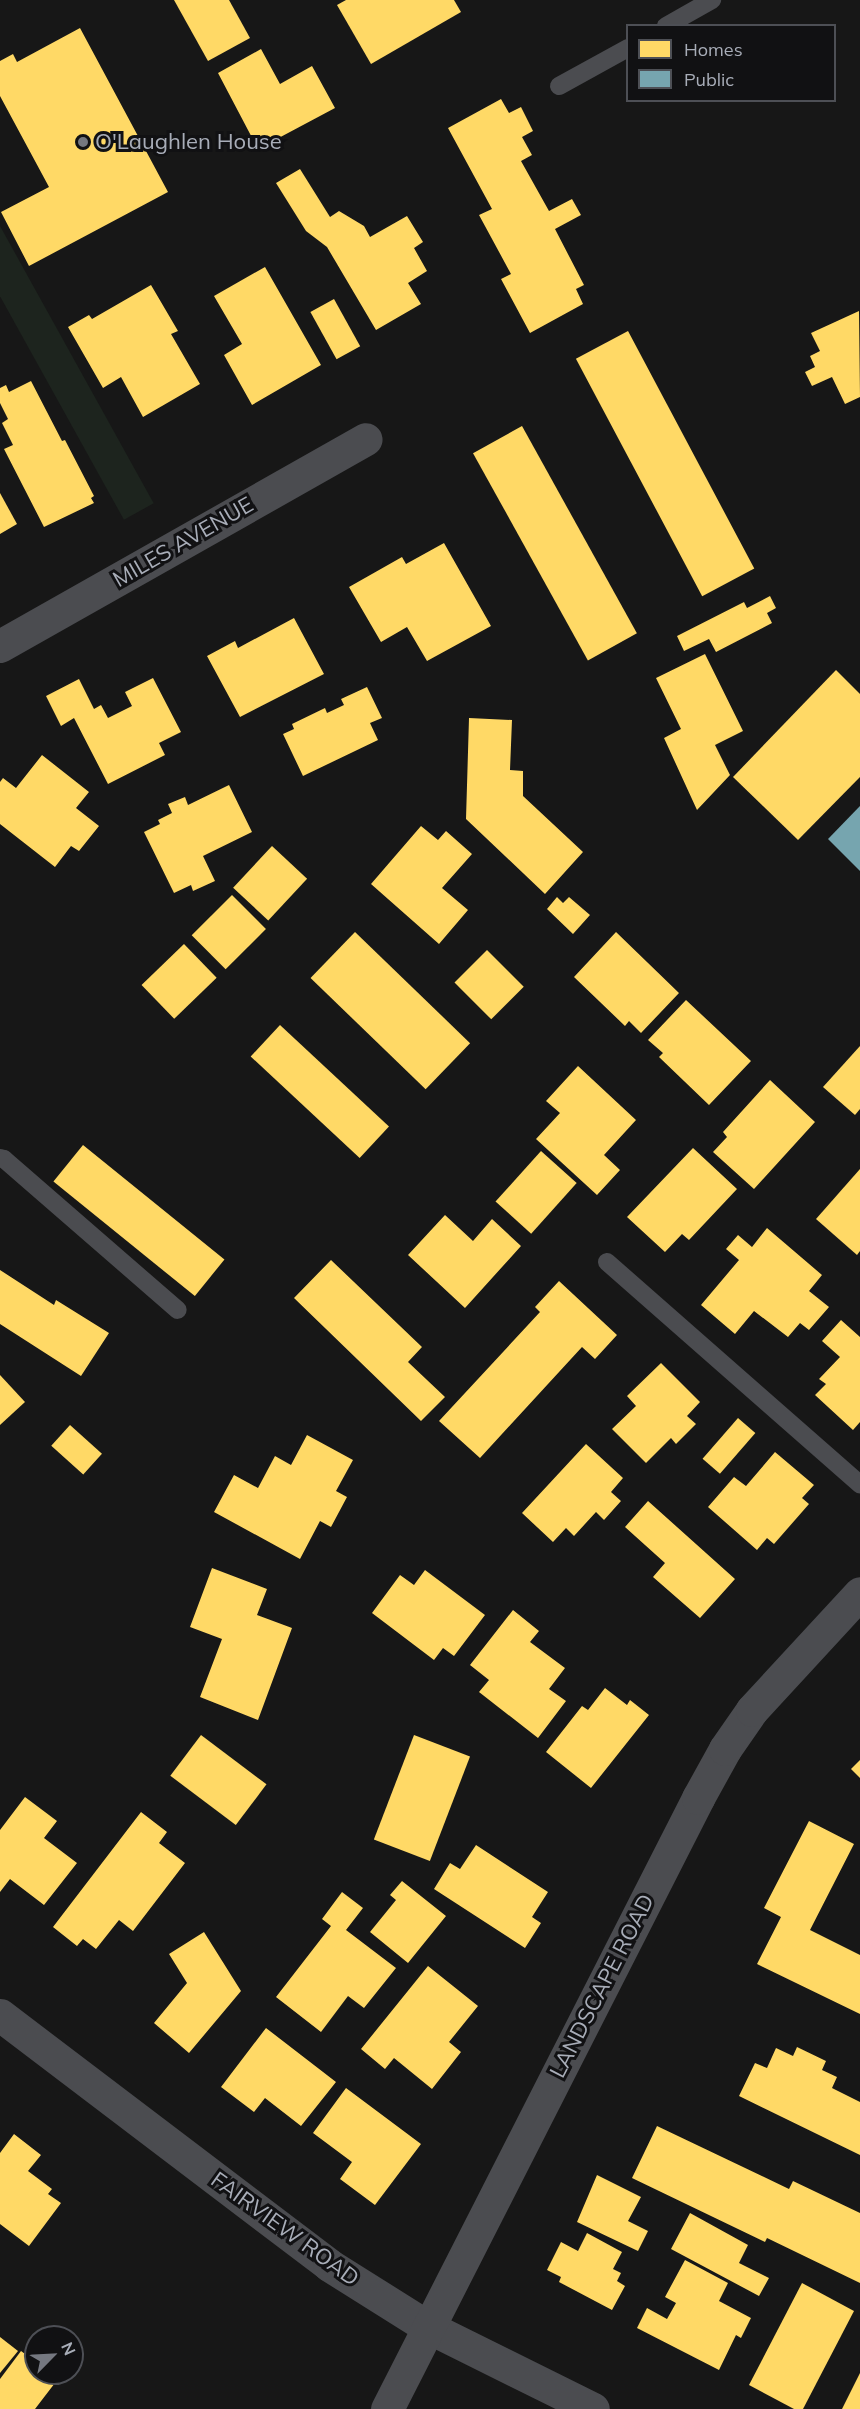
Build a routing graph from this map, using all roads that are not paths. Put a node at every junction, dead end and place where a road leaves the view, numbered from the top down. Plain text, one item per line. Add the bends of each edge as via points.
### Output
1 (712, 0) edge
2 (670, 24) edge
3 (626, 49) edge
4 (559, 86) dead end
5 (366, 439) dead end
6 (0, 646) edge
7 (0, 1158) edge
8 (607, 1262) dead end
9 (178, 1310) dead end
10 (860, 1484) edge
11 (860, 1593) edge
12 (0, 2015) edge
13 (428, 2327) junction
14 (387, 2409) edge
15 (593, 2409) edge

1 - 2 lane
3 - 4 lane
5 - 6 street, MILES AVENUE
7 - 9 lane
8 - 10 lane
11 - 13 street, LANDSCAPE ROAD via 752,1710 725,1749
12 - 13 street, FAIRVIEW ROAD via 329,2265
13 - 14 street, LANDSCAPE ROAD
13 - 15 street, FAIRVIEW ROAD

